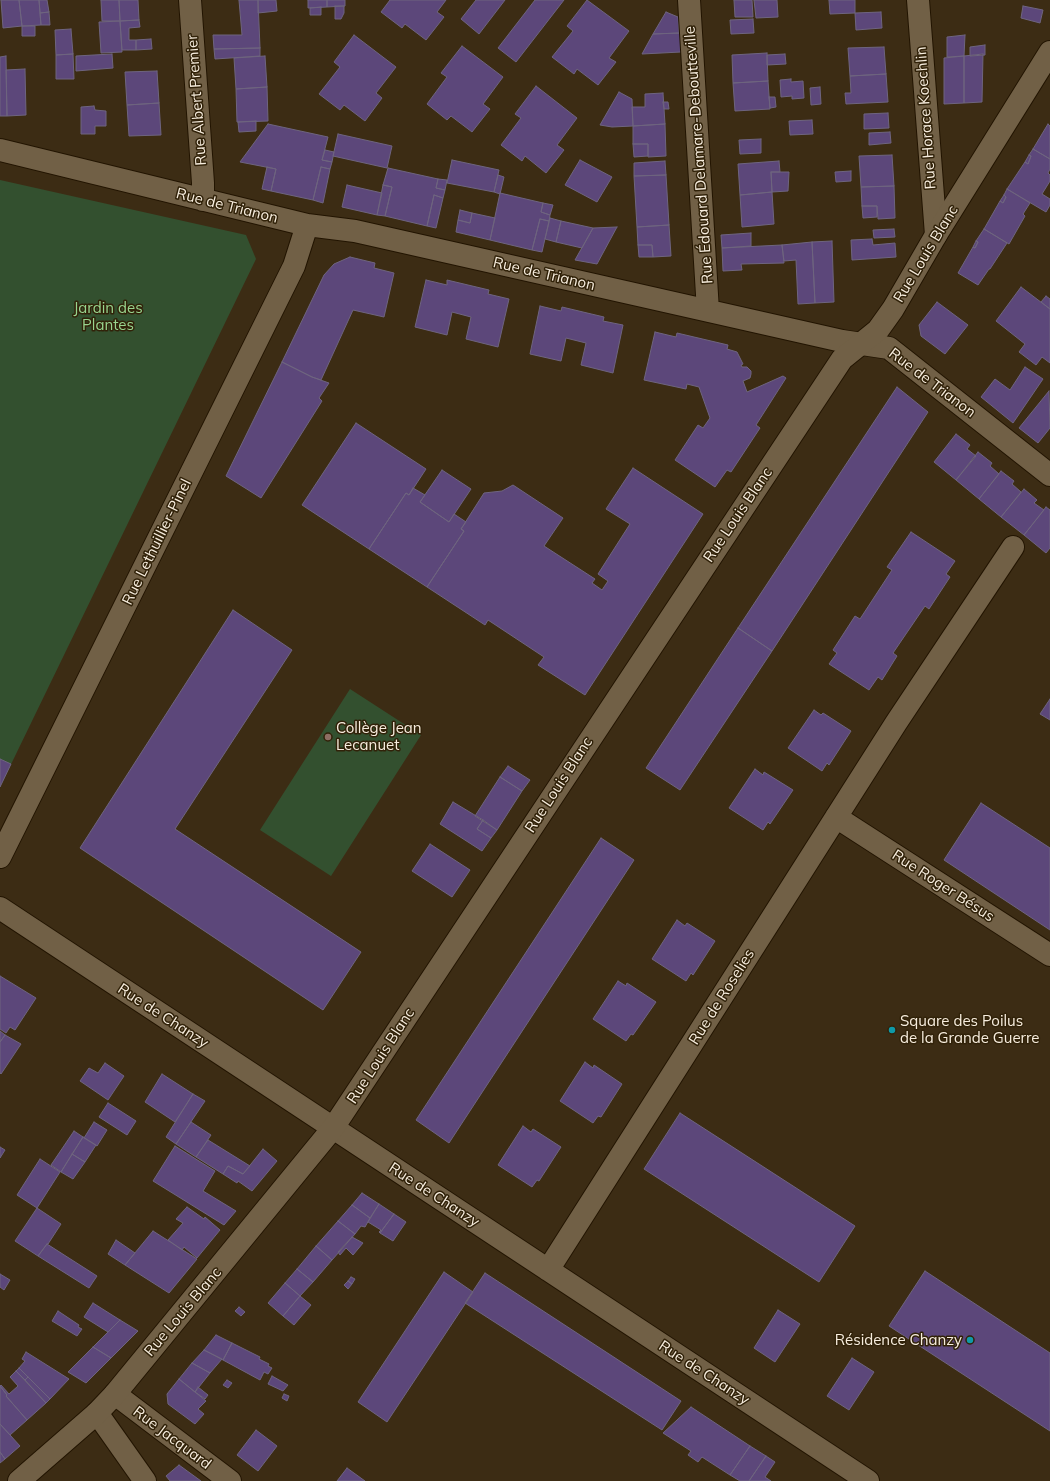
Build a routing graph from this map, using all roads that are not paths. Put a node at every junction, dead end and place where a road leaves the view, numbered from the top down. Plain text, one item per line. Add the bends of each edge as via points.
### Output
1 (190, 0) edge
2 (690, 0) edge
3 (918, 0) edge
4 (1050, 52) edge
5 (0, 150) edge
6 (202, 200) junction
7 (307, 225) junction
8 (936, 235) junction
9 (708, 311) junction
10 (861, 343) junction
11 (1050, 475) edge
12 (1013, 547) dead end
13 (836, 817) junction
14 (0, 857) edge
15 (0, 908) edge
16 (1050, 955) edge
17 (333, 1128) junction
18 (548, 1270) junction
19 (115, 1394) junction
20 (97, 1414) junction
21 (19, 1481) edge
22 (145, 1481) edge
23 (230, 1481) edge
24 (868, 1481) edge

1 - 6 street, Rue Albert Premier
2 - 9 street, Rue Édouard Delamare-Deboutteville
3 - 8 street, Rue Horace Koechlin
4 - 8 street, Rue Louis Blanc
5 - 6 street, Rue de Trianon
6 - 7 street, Rue de Trianon
7 - 9 street, Rue de Trianon via 355,231
7 - 14 street, Rue Lethuillier-Pinel via 294,266
8 - 10 street, Rue Louis Blanc via 893,309 878,330
9 - 10 street, Rue de Trianon
10 - 11 street, Rue de Trianon via 889,348
10 - 17 street, Rue Louis Blanc via 842,359
12 - 13 street, Rue de Roselies
13 - 16 street, Rue Roger Bésus
13 - 18 street, Rue de Roselies
15 - 17 street, Rue de Chanzy
17 - 18 street, Rue de Chanzy
17 - 19 street, Rue Louis Blanc
18 - 24 street, Rue de Chanzy
19 - 20 street, Rue Louis Blanc
19 - 23 street, Rue Jacquard
20 - 21 street, Rue Louis Blanc
20 - 22 street

